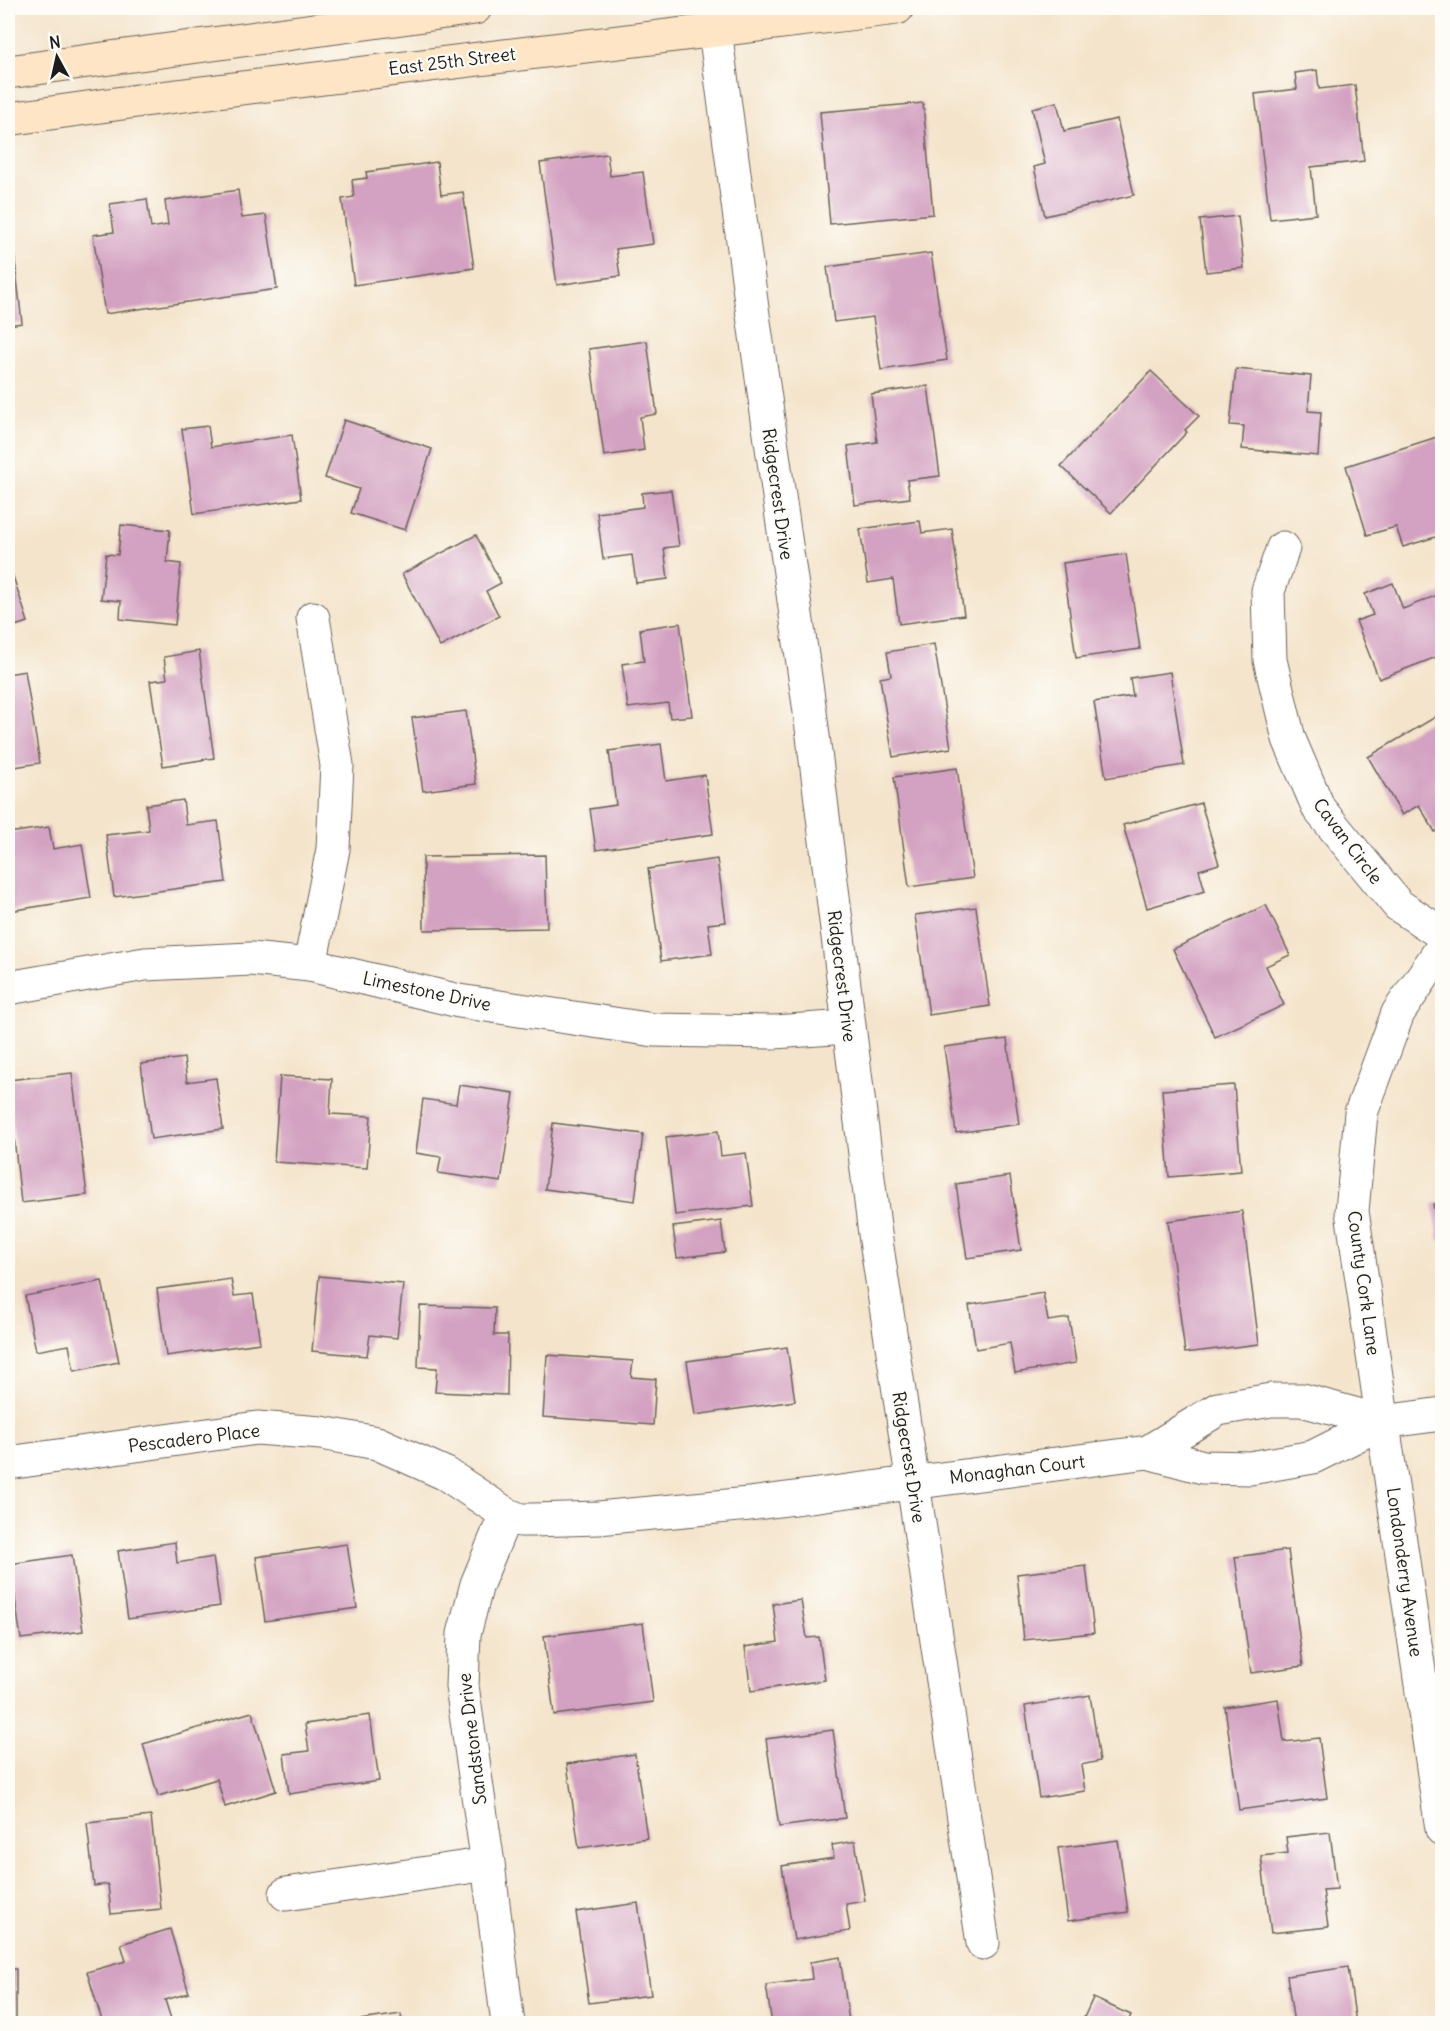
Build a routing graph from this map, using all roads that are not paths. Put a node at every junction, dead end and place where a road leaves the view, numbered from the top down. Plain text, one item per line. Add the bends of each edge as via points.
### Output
1 (476, 8) edge
2 (897, 8) edge
3 (713, 18) edge
4 (8, 72) edge
5 (8, 119) edge
6 (1283, 549) dead end
7 (313, 618) dead end
8 (1443, 934) edge
9 (1443, 948) edge
10 (310, 965) junction
11 (8, 988) edge
12 (848, 1027) junction
13 (1443, 1414) edge
14 (1383, 1422) junction
15 (1148, 1452) junction
16 (8, 1462) edge
17 (914, 1482) junction
18 (506, 1514) junction
19 (1443, 1829) edge
20 (488, 1864) junction
21 (286, 1894) dead end
22 (983, 1943) dead end
23 (508, 2024) edge

1 - 4 street
2 - 3 street, East 25th Street
3 - 5 street, East 25th Street
3 - 12 street, Ridgecrest Drive via 810,712
6 - 8 street, Cavan Circle via 1268,591 1270,660 1289,739 1319,809 1398,905
7 - 10 street via 337,765 333,849
9 - 14 street, County Cork Lane via 1398,1013 1361,1113 1352,1211
10 - 11 street, Limestone Drive via 251,959 145,964
10 - 12 street, Limestone Drive via 459,1001 654,1030 774,1032
12 - 17 street, Ridgecrest Drive via 874,1234
13 - 14 street, Monaghan Court
14 - 15 street via 1313,1457 1250,1468 1203,1467
14 - 15 street, Monaghan Court via 1302,1400 1271,1400 1218,1409
14 - 19 street, Londonderry Avenue
15 - 17 street, Monaghan Court
16 - 18 street, Pescadero Place via 257,1428 321,1433 377,1443 446,1474
17 - 18 street, Monaghan Court via 748,1504 598,1518 520,1520
17 - 22 street, Ridgecrest Drive
18 - 20 street, Sandstone Drive via 477,1584 464,1634 462,1686
20 - 21 street
20 - 23 street, Sandstone Drive

